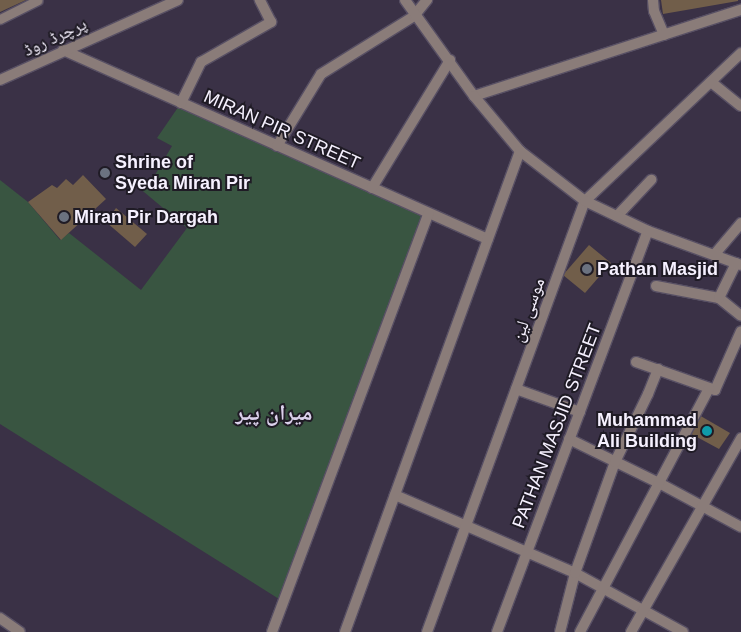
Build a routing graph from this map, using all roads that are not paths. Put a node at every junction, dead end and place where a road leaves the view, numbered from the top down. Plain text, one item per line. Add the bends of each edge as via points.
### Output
1 (38, 0) edge
2 (178, 0) edge
3 (260, 0) edge
4 (404, 0) edge
5 (427, 0) edge
6 (653, 0) edge
7 (741, 10) edge
8 (414, 16) junction
9 (0, 19) edge
10 (664, 35) junction
11 (63, 50) junction
12 (741, 53) edge
13 (450, 60) junction
14 (0, 80) edge
15 (711, 82) junction
16 (474, 96) junction
17 (181, 102) junction
18 (741, 106) edge
19 (277, 146) junction
20 (520, 151) junction
21 (651, 180) dead end
22 (372, 188) junction
23 (585, 201) junction
24 (429, 213) junction
25 (617, 216) junction
26 (741, 223) edge
27 (648, 231) junction
28 (488, 239) junction
29 (714, 255) junction
30 (738, 264) edge
31 (656, 286) dead end
32 (719, 298) junction
33 (741, 316) edge
34 (741, 331) edge
35 (636, 362) dead end
36 (658, 369) junction
37 (709, 388) junction
38 (516, 389) junction
39 (580, 412) junction
40 (741, 438) edge
41 (569, 439) junction
42 (615, 462) junction
43 (659, 483) junction
44 (395, 494) junction
45 (703, 506) junction
46 (466, 525) junction
47 (741, 527) edge
48 (527, 553) junction
49 (575, 573) junction
50 (604, 587) junction
51 (644, 610) junction
52 (0, 618) edge
53 (7, 629) edge
54 (20, 632) edge
55 (272, 632) edge
56 (345, 632) edge
57 (427, 632) edge
58 (497, 632) edge
59 (560, 632) edge
60 (580, 632) edge
61 (631, 632) edge
62 (683, 632) edge

1 - 9 lane
2 - 11 street, پرچرڈ روڈ
3 - 17 street via 271,22 201,62
4 - 8 street
5 - 8 street
6 - 10 street via 654,12
7 - 10 street
8 - 13 street
8 - 19 street via 320,74
10 - 16 street
11 - 14 street, پرچرڈ روڈ
11 - 17 street, MIRAN PIR STREET
12 - 15 street, موسی لین
13 - 16 street
13 - 22 street
15 - 18 street
15 - 23 street, موسی لین
16 - 20 street
17 - 19 street, MIRAN PIR STREET
19 - 22 street, MIRAN PIR STREET
20 - 23 street
20 - 28 street
21 - 25 street
22 - 24 street, MIRAN PIR STREET
23 - 25 street
23 - 38 street, موسی لین
24 - 28 street, MIRAN PIR STREET
24 - 55 street
25 - 27 street
26 - 29 street
27 - 29 street
27 - 39 street, PATHAN MASJID STREET
28 - 44 street
29 - 30 street
30 - 32 street
31 - 32 street
32 - 33 street
34 - 37 street via 715,390
35 - 36 street
36 - 37 street
36 - 42 street
37 - 43 street
38 - 39 street
38 - 46 street, موسی لین
39 - 41 street, PATHAN MASJID STREET
40 - 45 street
41 - 42 street
41 - 48 street, PATHAN MASJID STREET
42 - 43 street
42 - 49 street
43 - 45 street
43 - 50 street
44 - 46 street
44 - 56 street
45 - 47 street
45 - 51 street
46 - 48 street
46 - 57 street, موسی لین
48 - 49 street
48 - 58 street, PATHAN MASJID STREET
49 - 50 street
49 - 59 street
50 - 51 street
50 - 60 street
51 - 61 street
51 - 62 street
52 - 53 street
53 - 54 street

